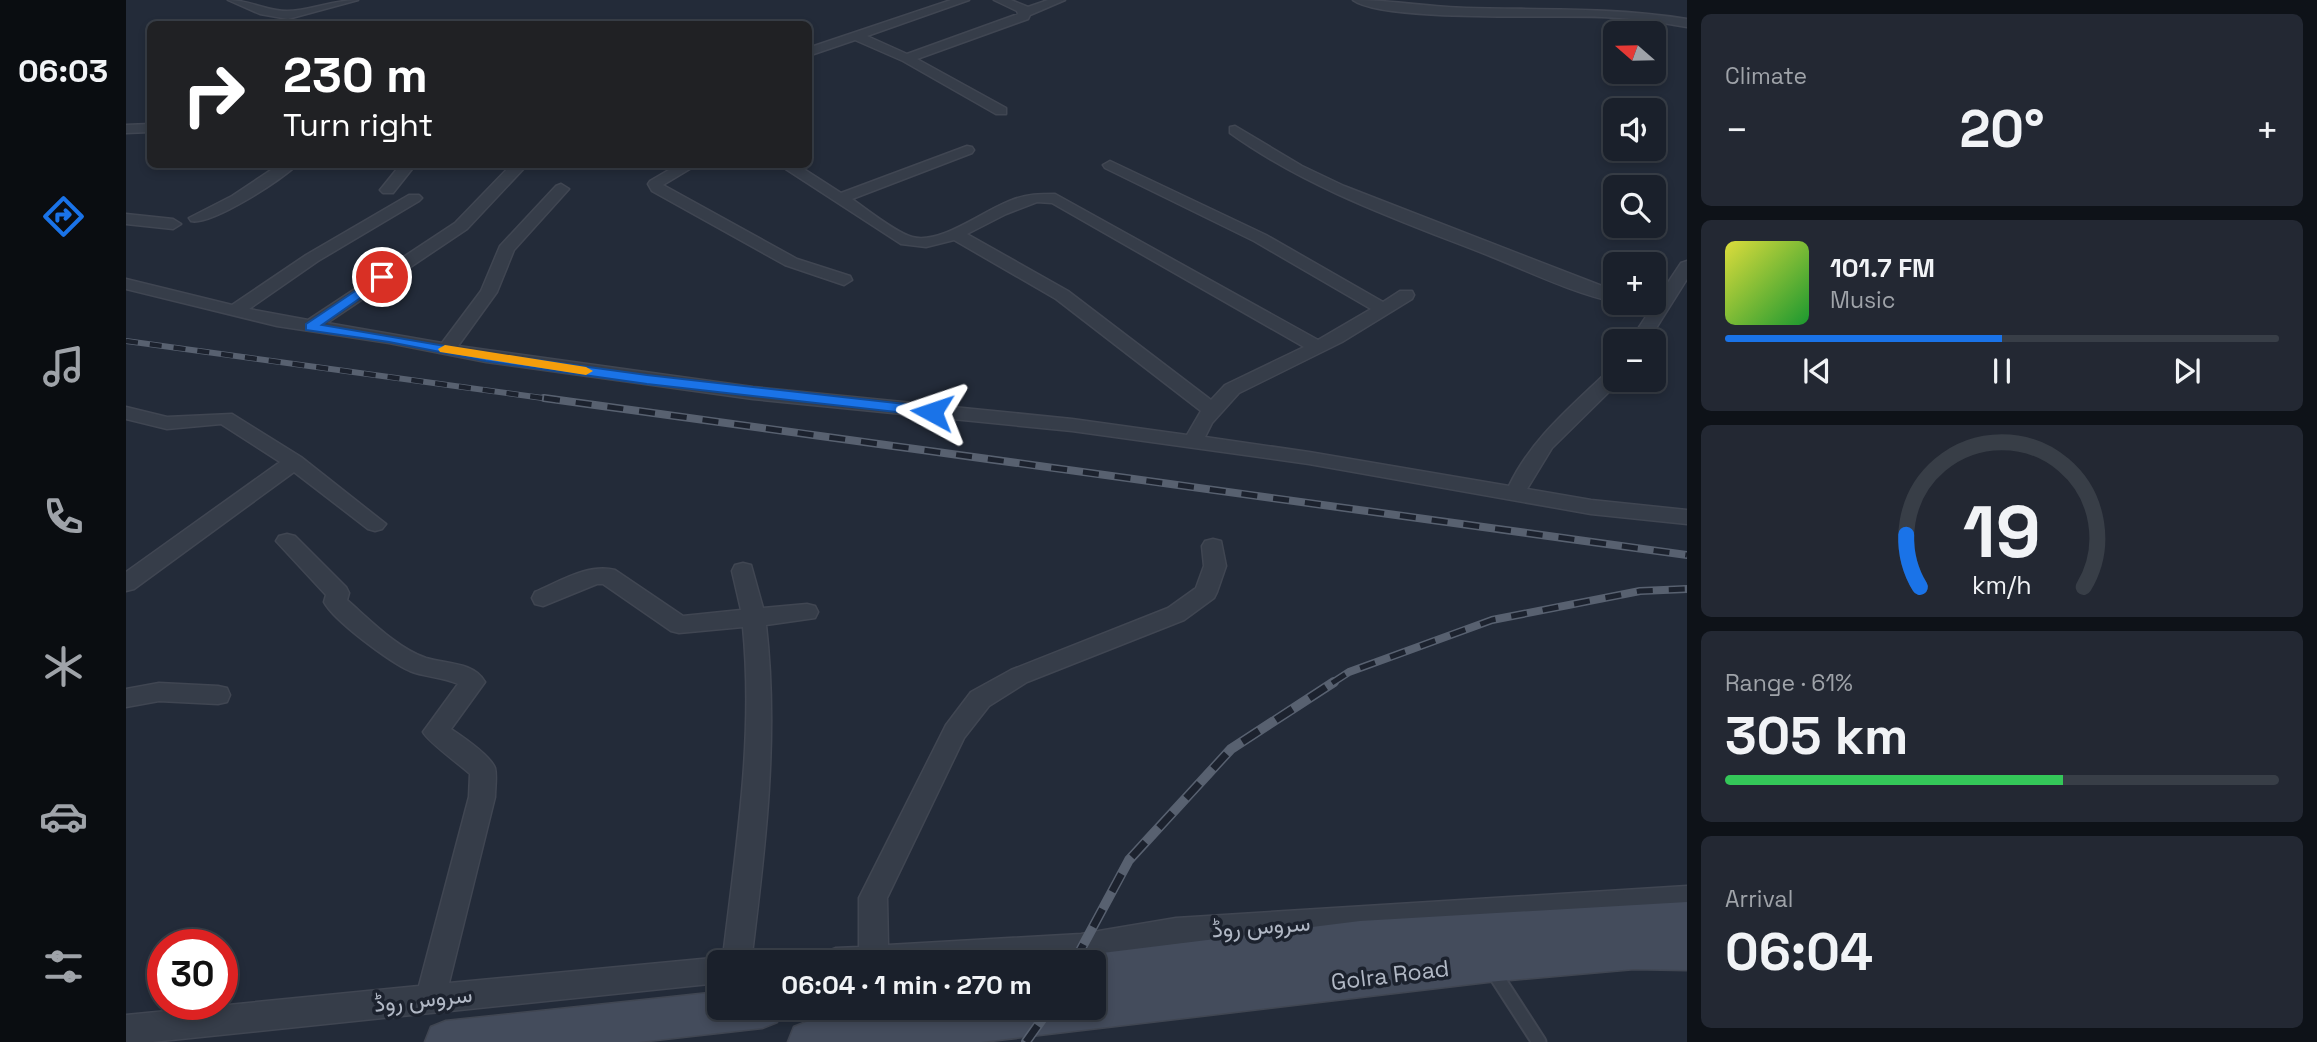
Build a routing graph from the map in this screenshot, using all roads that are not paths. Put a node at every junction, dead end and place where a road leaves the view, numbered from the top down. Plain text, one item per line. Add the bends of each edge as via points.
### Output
1 (234, 0) edge
2 (352, 0) edge
3 (963, 0) edge
4 (1000, 0) edge
5 (1059, 0) edge
6 (1359, 0) edge
7 (1506, 6) edge
8 (1581, 6) edge
9 (1024, 13) junction
10 (1687, 23) edge
11 (855, 36) junction
12 (812, 51) edge
13 (907, 58) junction
14 (1001, 111) dead end
15 (126, 128) edge
16 (147, 128) edge
17 (1235, 130) dead end
18 (967, 150) dead end
19 (1111, 165) dead end
20 (284, 168) edge
21 (406, 168) edge
22 (517, 168) edge
23 (683, 168) edge
24 (791, 168) edge
25 (561, 188) dead end
26 (388, 190) dead end
27 (414, 198) dead end
28 (839, 199) junction
29 (197, 218) dead end
30 (126, 219) edge
31 (173, 224) dead end
32 (954, 233) junction
33 (1687, 266) edge
34 (844, 280) dead end
35 (126, 284) edge
36 (1603, 293) edge
37 (1406, 295) dead end
38 (1666, 297) edge
39 (1384, 309) junction
40 (235, 311) junction
41 (310, 327) junction
42 (1318, 347) junction
43 (447, 349) junction
44 (1603, 387) edge
45 (1212, 410) junction
46 (126, 413) edge
47 (1194, 441) junction
48 (294, 462) junction
49 (1516, 494) junction
50 (1687, 517) edge
51 (375, 524) dead end
52 (287, 541) dead end
53 (1213, 546) dead end
54 (743, 570) dead end
55 (126, 583) edge
56 (543, 598) dead end
57 (807, 612) dead end
58 (755, 618) junction
59 (218, 695) dead end
60 (126, 698) edge
61 (1687, 898) edge
62 (1687, 920) edge
63 (738, 950) edge
64 (874, 950) edge
65 (1037, 950) edge
66 (1687, 951) edge
67 (1488, 963) junction
68 (707, 970) edge
69 (1106, 971) edge
70 (430, 999) junction
71 (1106, 1007) edge
72 (707, 1014) edge
73 (993, 1020) edge
74 (126, 1030) edge
75 (446, 1042) edge
76 (809, 1042) edge
77 (1539, 1042) edge

1 - 2 street via 288,15
3 - 11 street
4 - 9 street
5 - 9 street
6 - 7 street via 1381,5
7 - 8 street
8 - 10 street
9 - 13 street
11 - 12 street
11 - 13 street
13 - 14 street
15 - 16 street
17 - 36 street via 1304,174 1511,260
18 - 28 street
19 - 39 street via 1260,238
20 - 29 street
21 - 26 street
22 - 41 street via 461,226
23 - 34 street via 659,180 657,188 792,262
24 - 28 street
25 - 43 street via 506,248 489,292
27 - 40 street
28 - 32 street via 907,241 924,242
30 - 31 street
32 - 42 street via 1030,199 1055,199
32 - 45 street via 1062,295
33 - 38 street
35 - 40 street
37 - 39 street
39 - 42 street
40 - 41 street
41 - 43 street
42 - 45 street via 1232,389
43 - 47 street via 714,389
44 - 49 street via 1548,438 1523,474
45 - 47 street
46 - 48 street via 167,423 225,418
47 - 49 street
48 - 51 street
48 - 55 street
49 - 50 street
52 - 70 street via 338,593 335,602 352,617 415,663 464,675 472,682 435,732 483,770 482,797
53 - 64 street via 1215,566 1206,592 1176,614 1019,676 980,699 955,732 873,898
54 - 58 street
56 - 58 street via 594,576 607,576 679,625
57 - 58 street
58 - 63 street via 761,716
59 - 60 street via 159,692
61 - 65 street, سروس روڈ via 1176,931
62 - 69 main road, Golra Road via 1360,940
66 - 67 main road, Golra Road via 1634,950
67 - 71 main road, Golra Road
67 - 77 lane
68 - 70 street, سروس روڈ
70 - 74 street, سروس روڈ
72 - 75 main road
73 - 76 main road, Golra Road

